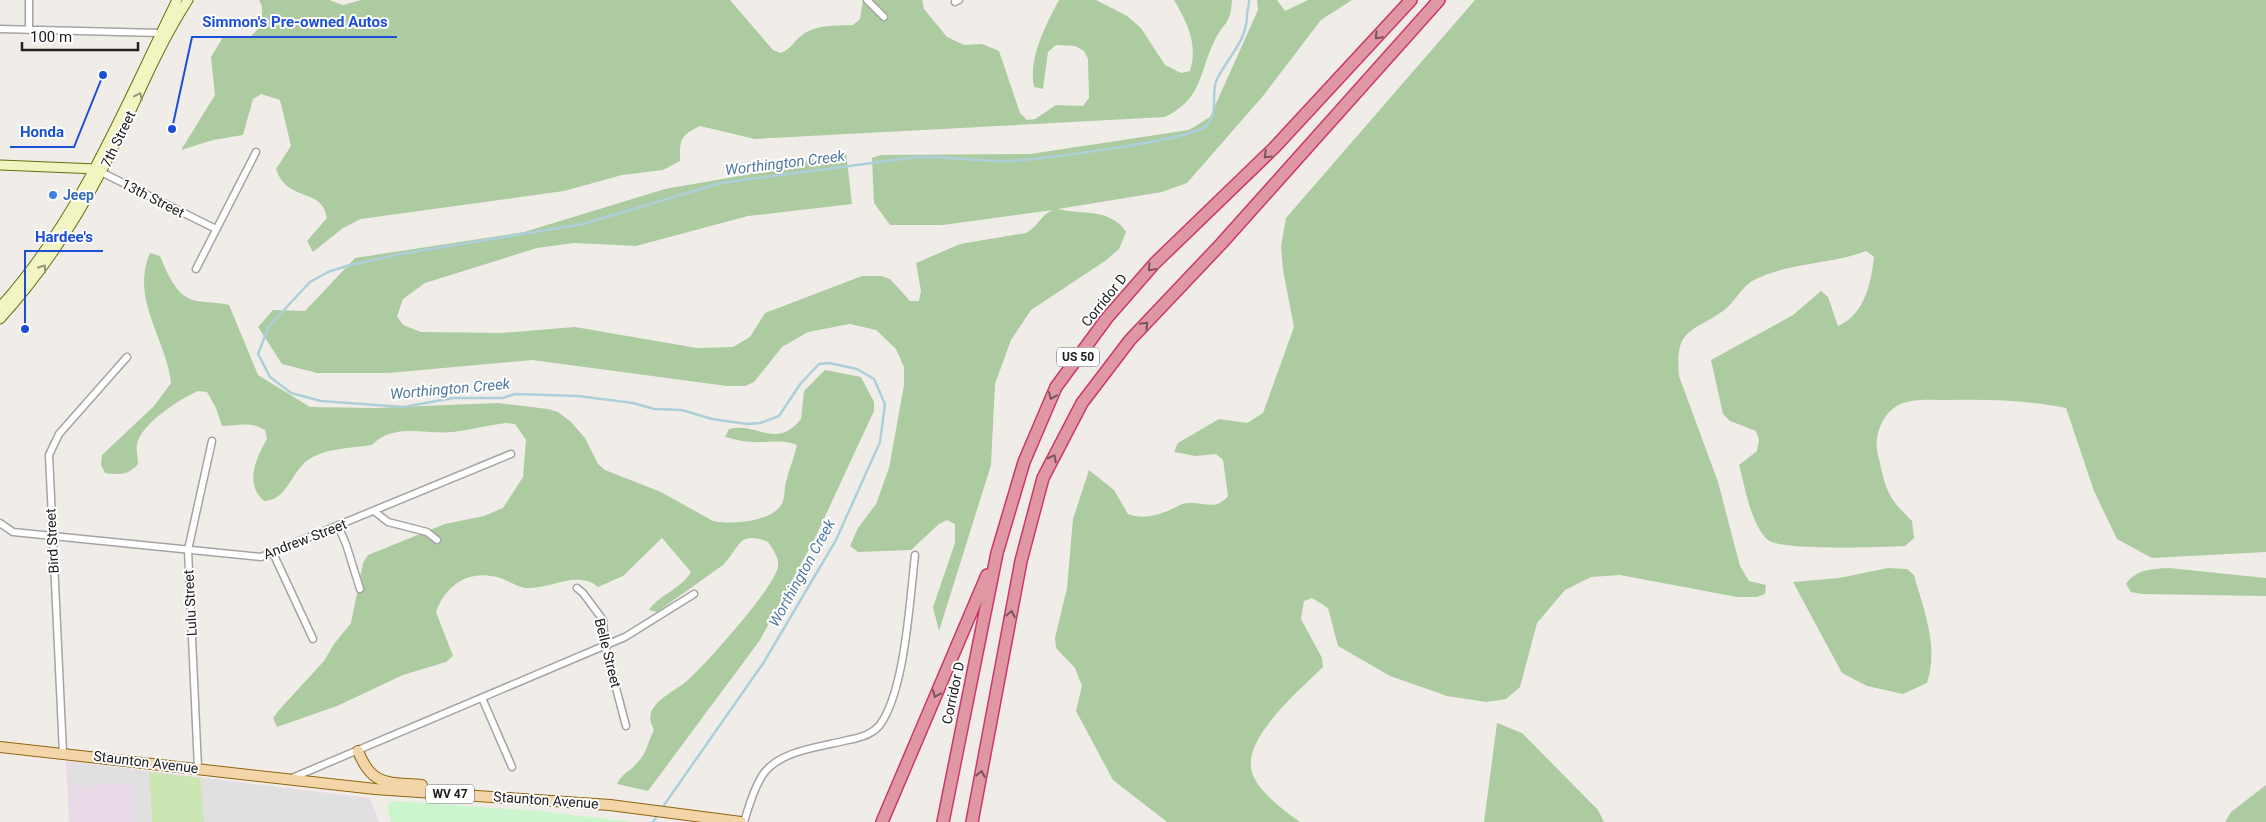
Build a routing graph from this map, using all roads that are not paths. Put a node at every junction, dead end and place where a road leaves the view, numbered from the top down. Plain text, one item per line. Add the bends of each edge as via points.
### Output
1 (29, 0) edge
2 (177, 0) edge
3 (188, 0) edge
4 (867, 0) edge
5 (1411, 0) edge
6 (1439, 0) edge
7 (884, 17) dead end
8 (0, 29) edge
9 (29, 30) junction
10 (160, 33) junction
11 (256, 152) dead end
12 (0, 165) edge
13 (98, 170) junction
14 (216, 229) junction
15 (196, 269) dead end
16 (0, 307) edge
17 (0, 319) edge
18 (127, 357) dead end
19 (212, 441) dead end
20 (511, 454) dead end
21 (374, 511) junction
22 (0, 523) edge
23 (338, 526) junction
24 (52, 535) junction
25 (437, 540) dead end
26 (188, 550) junction
27 (273, 553) junction
28 (997, 553) junction
29 (915, 555) dead end
30 (577, 588) dead end
31 (360, 589) dead end
32 (694, 594) dead end
33 (313, 639) dead end
34 (605, 646) junction
35 (482, 698) junction
36 (626, 726) dead end
37 (0, 747) edge
38 (358, 751) junction
39 (63, 753) junction
40 (364, 766) junction
41 (198, 768) junction
42 (512, 768) dead end
43 (291, 779) junction
44 (359, 787) junction
45 (460, 794) junction
46 (743, 822) edge
47 (882, 822) edge
48 (943, 822) edge
49 (972, 822) edge

1 - 9 street
2 - 10 main road, 7th Street
13 -> 3 main road, 7th Street
4 - 7 street
5 -> 28 highway, Corridor D / US 50 via 1274,148 1155,263 1056,387 1024,462
49 -> 6 highway, US 50 via 1021,561 1043,478 1082,403 1130,340 1221,244
8 - 9 street
9 - 10 street
10 - 13 main road, 7th Street
11 - 14 street
12 - 13 main road, 13th Street
13 - 14 street, 13th Street
13 - 16 main road, 7th Street via 50,245
17 -> 13 main road, 7th Street via 61,243
14 - 15 street
18 - 24 street, Bird Street via 51,447 48,463
19 - 26 street, Lulu Street
20 - 21 street, Andrew Street
21 - 23 street, Andrew Street
21 - 25 street via 388,522 427,532
22 - 24 street, Andrew Street via 13,532
23 - 27 street, Andrew Street
23 - 31 street
24 - 26 street, Andrew Street
24 - 39 street, Bird Street
26 - 27 street, Andrew Street via 261,557
26 - 41 street, Lulu Street
27 - 33 street
28 -> 47 highway
28 - 48 highway, Corridor D / US 50
29 - 46 street, Staunton Avenue via 901,669 886,714 878,726 863,737 793,754 777,762 763,774
30 - 34 street, Belle Street via 603,620
32 - 34 street, Staunton Avenue
34 - 35 street, Staunton Avenue
34 - 36 street, Belle Street
35 - 38 street, Staunton Avenue
35 - 42 street
37 - 39 main road, Staunton Avenue / WV 47
38 - 40 main road
38 - 43 street, Staunton Avenue
39 - 41 main road, Staunton Avenue / WV 47
40 - 44 main road
40 - 45 main road via 372,777 379,780 438,787
41 - 43 main road, Staunton Avenue / WV 47
43 - 44 main road, Staunton Avenue / WV 47
44 - 45 main road, Staunton Avenue / WV 47
45 - 46 main road, Staunton Avenue / WV 47 via 610,805

